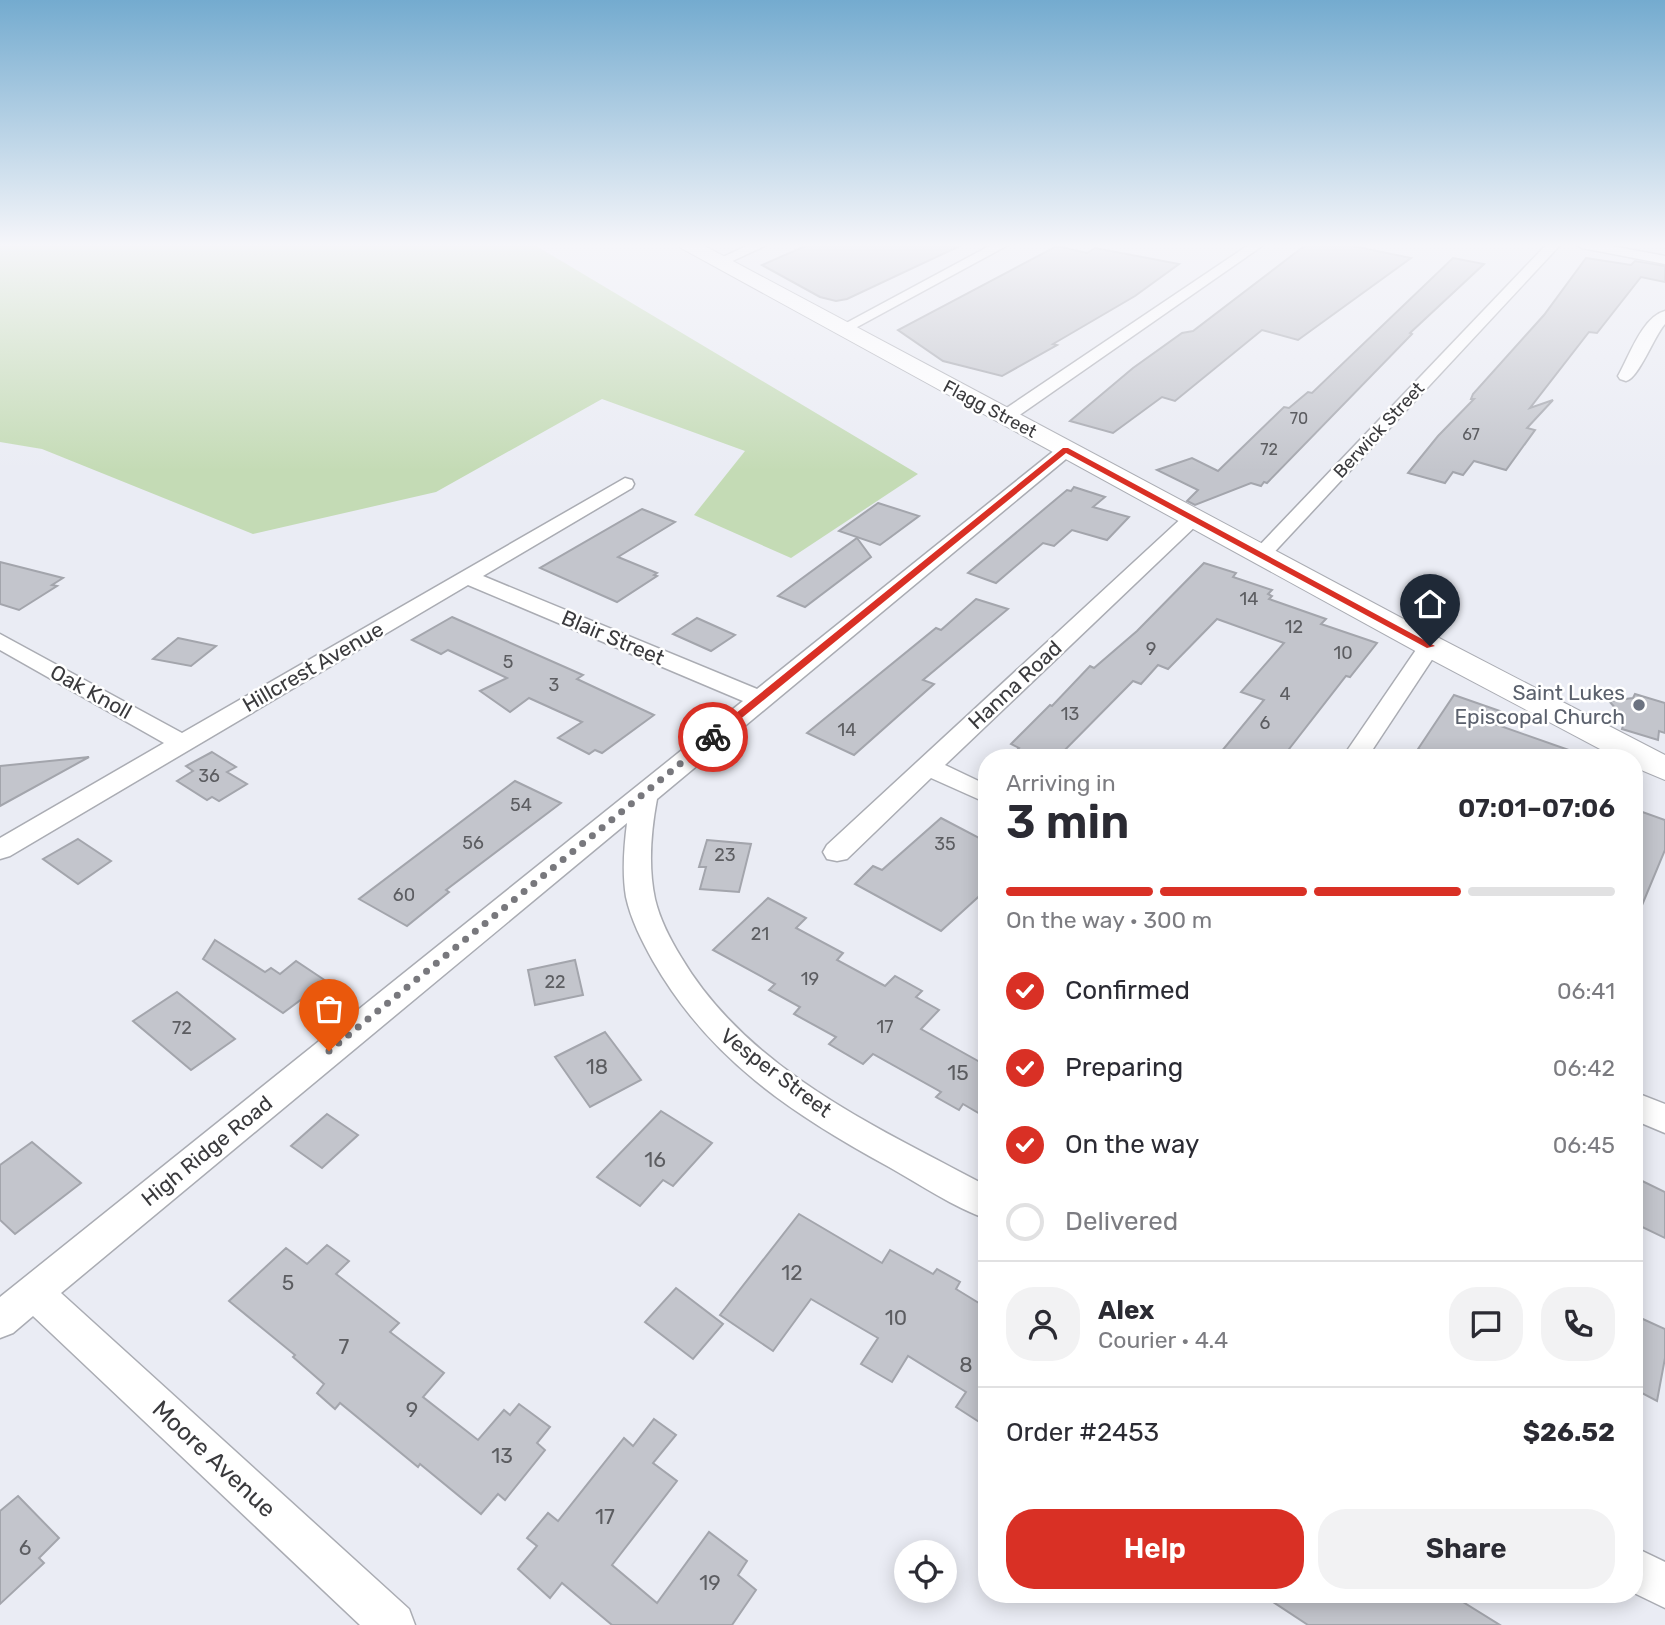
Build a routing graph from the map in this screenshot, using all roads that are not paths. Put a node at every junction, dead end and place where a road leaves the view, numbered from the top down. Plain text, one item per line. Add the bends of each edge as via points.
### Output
1 (825, 320) edge
2 (862, 320) edge
3 (1147, 320) edge
4 (1483, 320) edge
5 (1660, 320) edge
6 (843, 330) junction
7 (1626, 376) dead end
8 (1005, 417) junction
9 (1066, 450) junction
10 (625, 484) dead end
11 (1193, 518) junction
12 (1261, 555) junction
13 (468, 577) junction
14 (0, 641) edge
15 (1430, 646) junction
16 (758, 699) junction
17 (181, 743) junction
18 (1360, 749) edge
19 (1627, 749) edge
20 (1643, 757) edge
21 (928, 767) junction
22 (1665, 769) edge
23 (978, 792) edge
24 (645, 793) junction
25 (0, 850) edge
26 (837, 852) dead end
27 (1643, 1109) edge
28 (1665, 1119) edge
29 (978, 1199) edge
30 (34, 1293) junction
31 (0, 1320) edge
32 (1643, 1574) edge
33 (1665, 1586) edge
34 (393, 1625) edge

1 - 6 street, Flagg Street
2 - 6 street
3 - 8 street
4 - 12 street, Berwick Street
5 - 7 street
6 - 8 street, Flagg Street
8 - 9 street, Flagg Street
9 - 11 street, Flagg Street
9 - 16 street, High Ridge Road
10 - 13 street, Hillcrest Avenue
11 - 12 street, Flagg Street
11 - 21 street, Hanna Road
12 - 15 street, Flagg Street
13 - 16 street, Blair Street
13 - 17 street, Hillcrest Avenue
14 - 17 street, Oak Knoll
15 - 18 street
15 - 19 street, Flagg Street
16 - 24 street, High Ridge Road
17 - 25 street, Hillcrest Avenue
20 - 22 street, Flagg Street
21 - 23 street
21 - 26 street, Hanna Road
24 - 29 street, Vesper Street via 638,865 645,913 669,966 706,1018 806,1101
24 - 30 street, High Ridge Road
27 - 28 street
30 - 31 street, High Ridge Road
30 - 34 street, Moore Avenue
32 - 33 street

